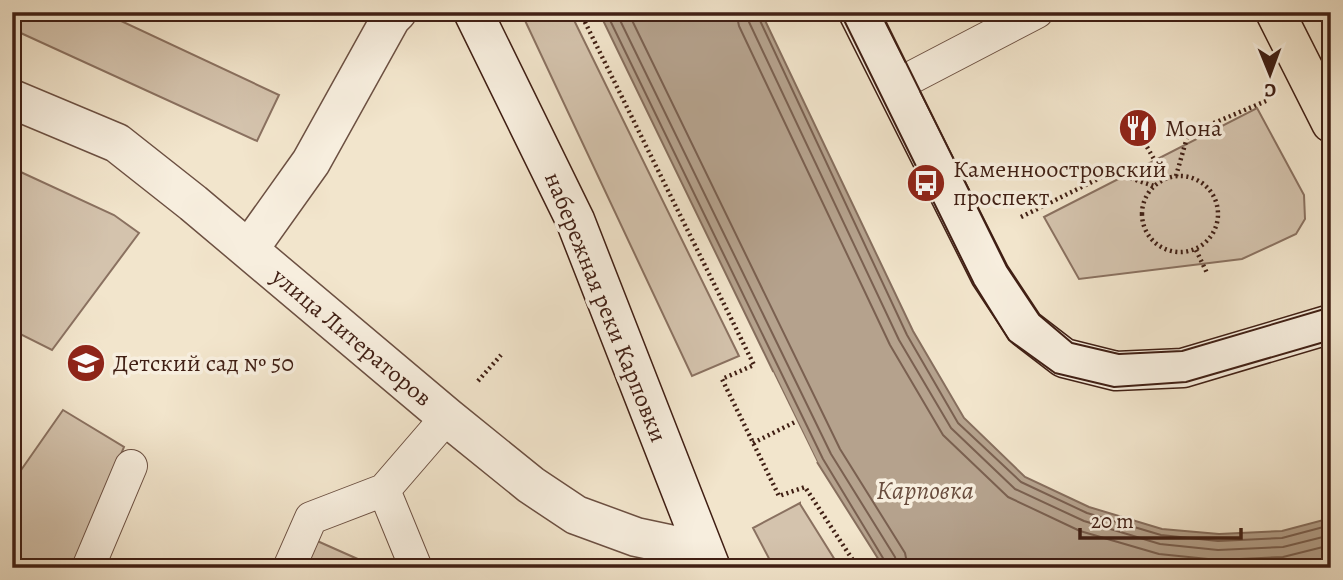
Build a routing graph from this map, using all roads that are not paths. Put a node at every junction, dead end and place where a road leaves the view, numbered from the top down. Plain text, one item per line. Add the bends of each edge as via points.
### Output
1 (397, 12) edge
2 (473, 12) edge
3 (859, 12) edge
4 (1037, 12) edge
5 (1275, 12) edge
6 (897, 85) junction
7 (12, 99) edge
8 (1331, 123) edge
9 (249, 249) junction
10 (1331, 324) edge
11 (447, 417) junction
12 (131, 466) dead end
13 (384, 490) junction
14 (707, 559) edge
15 (88, 568) edge
16 (289, 568) edge
17 (416, 568) edge

1 - 9 street via 311,162
2 - 14 street, набережная реки Карповки via 575,220
3 - 6 street
4 - 6 lane
5 - 8 main road
6 - 10 street via 990,275 1025,328 1064,358 1116,371 1183,368
7 - 9 street, улица Литераторов via 117,143
9 - 11 street, улица Литераторов
11 - 13 lane
11 - 14 street, улица Литераторов via 531,485 576,514
12 - 15 lane
13 - 16 lane via 311,518
13 - 17 lane

